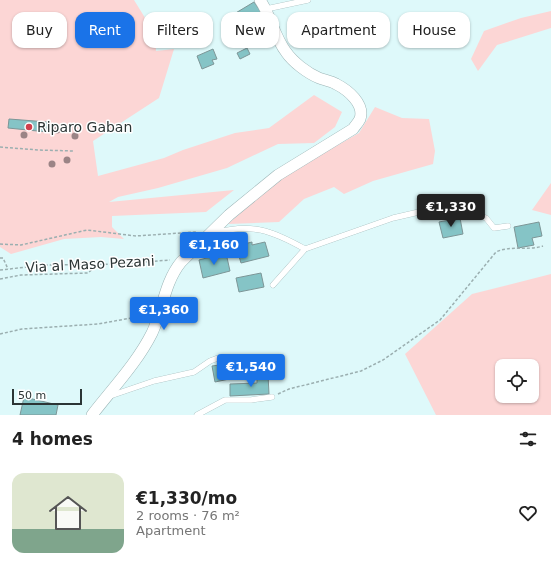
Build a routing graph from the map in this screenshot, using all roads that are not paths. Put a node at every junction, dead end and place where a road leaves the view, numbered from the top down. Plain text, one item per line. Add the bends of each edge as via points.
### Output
1 (308, 0) edge
2 (263, 5) edge
3 (508, 226) dead end
4 (212, 232) junction
5 (305, 250) junction
6 (273, 285) dead end
7 (218, 358) dead end
8 (272, 397) road end
9 (105, 398) junction
10 (92, 415) edge
11 (197, 415) edge

1 - 2 lane, Via al Maso Pezani
2 - 4 street, Via al Maso Pezani via 286,52 302,68 350,93 360,109 360,119 352,129 278,175
3 - 5 lane via 494,228 486,218 463,210 419,212 393,218
4 - 5 lane via 233,228 255,228 281,235
4 - 9 street, Via al Maso Pezani via 173,272 148,338
5 - 6 lane
7 - 9 lane via 194,372 154,381
8 - 11 lane via 225,400
9 - 10 street, Via al Maso Pezani

